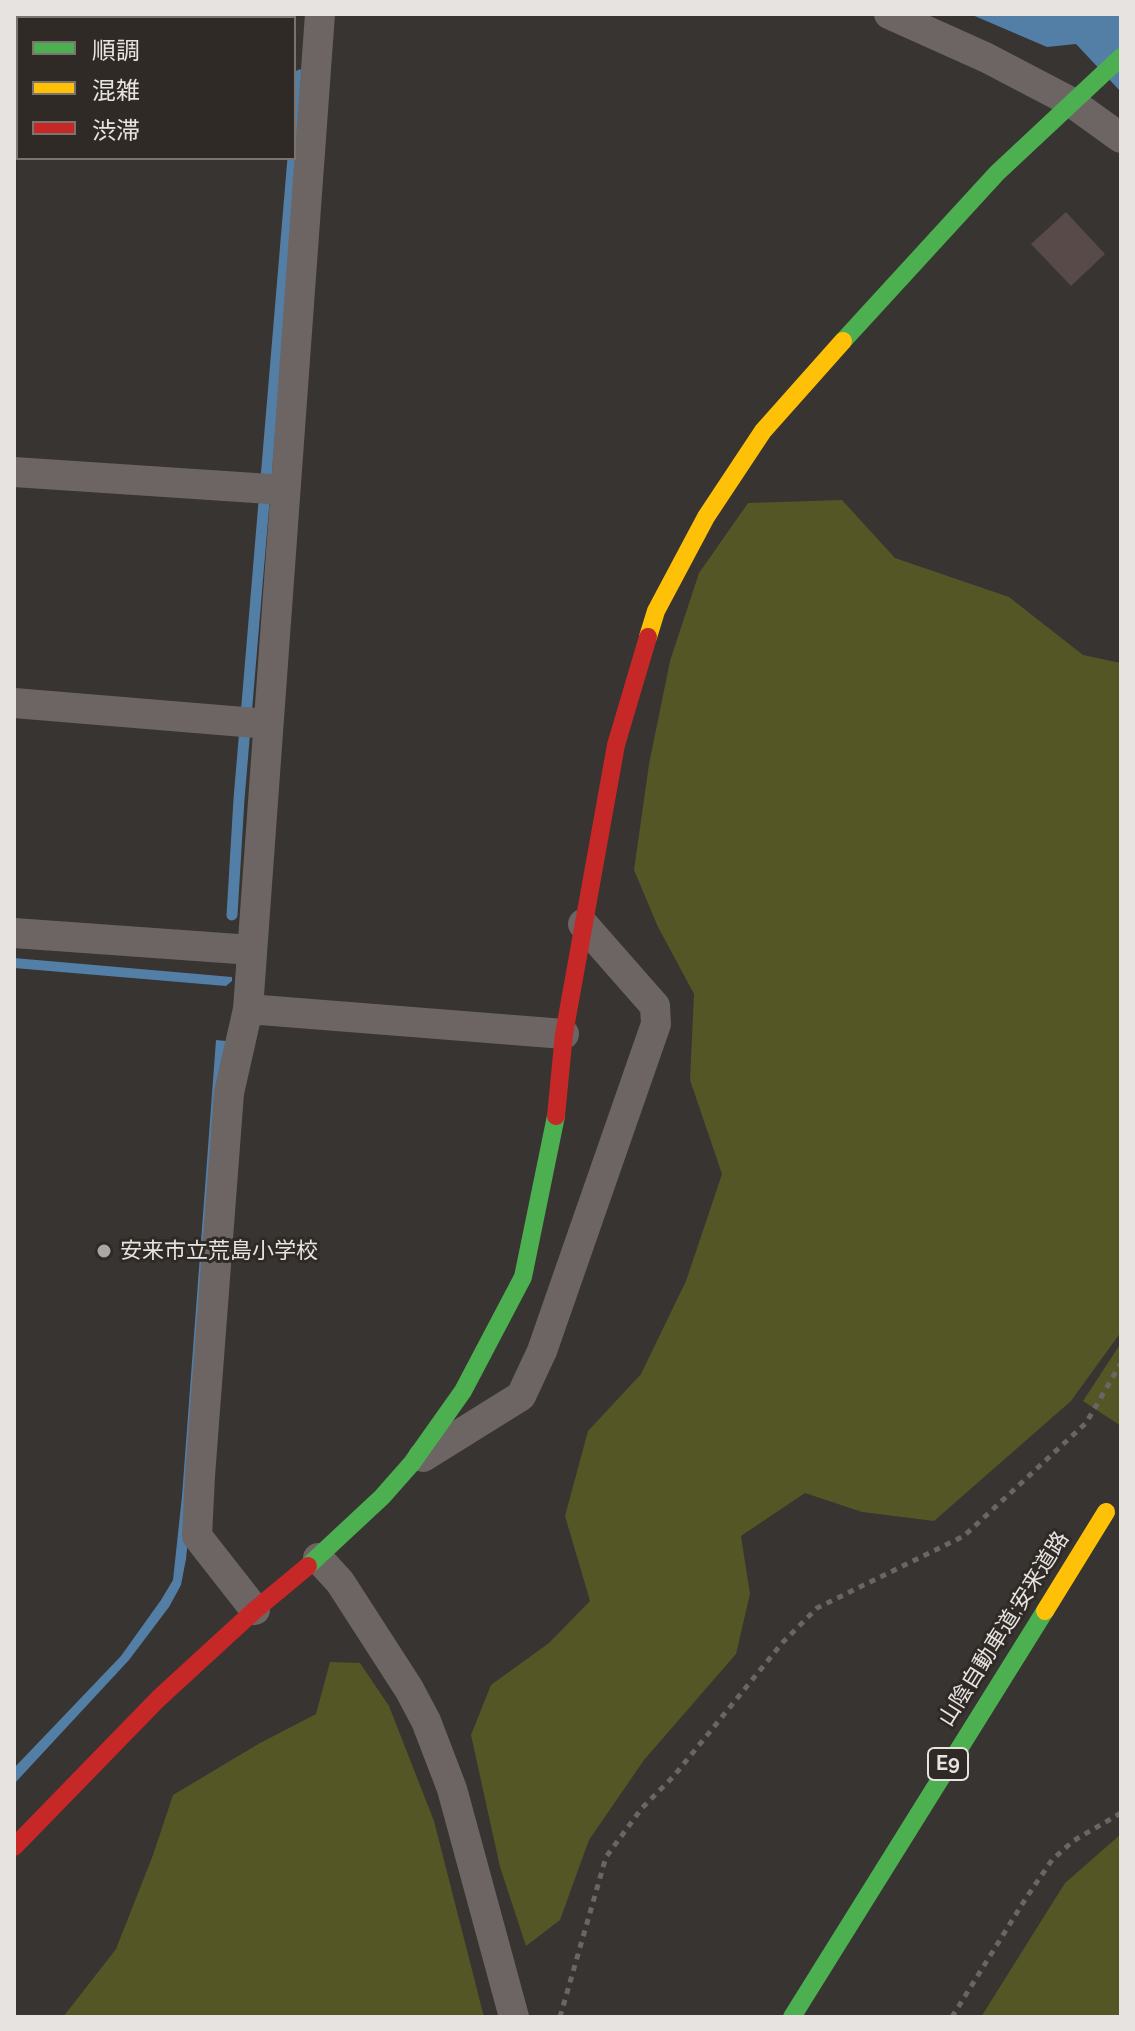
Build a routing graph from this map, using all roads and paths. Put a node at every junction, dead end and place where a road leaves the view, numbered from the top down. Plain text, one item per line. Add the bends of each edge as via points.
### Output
1 (320, 14) edge
2 (889, 14) edge
3 (1121, 57) edge
4 (1071, 102) junction
5 (303, 121) edge
6 (1121, 138) edge
7 (14, 472) edge
8 (285, 490) junction
9 (14, 703) edge
10 (268, 724) junction
11 (583, 924) junction
12 (14, 933) edge
13 (252, 950) junction
14 (248, 1009) junction
15 (564, 1034) junction
16 (1121, 1363) edge
17 (412, 1463) junction
18 (1106, 1512) dead end
19 (318, 1558) junction
20 (255, 1610) junction
21 (1121, 1813) edge
22 (14, 1847) edge
23 (514, 2017) edge
24 (560, 2017) edge
25 (792, 2017) edge
26 (952, 2017) edge

1 - 5 street
2 - 4 street
3 - 4 main road
4 - 6 street
4 - 11 main road via 997,173 840,342 763,431 706,517 656,611 616,745
5 - 8 street
7 - 8 street
8 - 10 street
9 - 10 street
10 - 13 street
11 - 15 main road
11 - 17 street via 655,1006 656,1024 542,1351 521,1396
12 - 13 street
13 - 14 street
14 - 15 street
14 - 20 street via 229,1093 197,1536
15 - 17 main road via 556,1114 523,1277 463,1391
16 - 24 path via 1086,1423 964,1536 817,1608 783,1642 606,1857
17 - 19 main road
18 - 25 main road, 山陰自動車道;安来道路 / E9
19 - 20 main road
19 - 23 street via 340,1582 426,1721 452,1789
20 - 22 main road via 158,1699
21 - 26 path via 1052,1860

